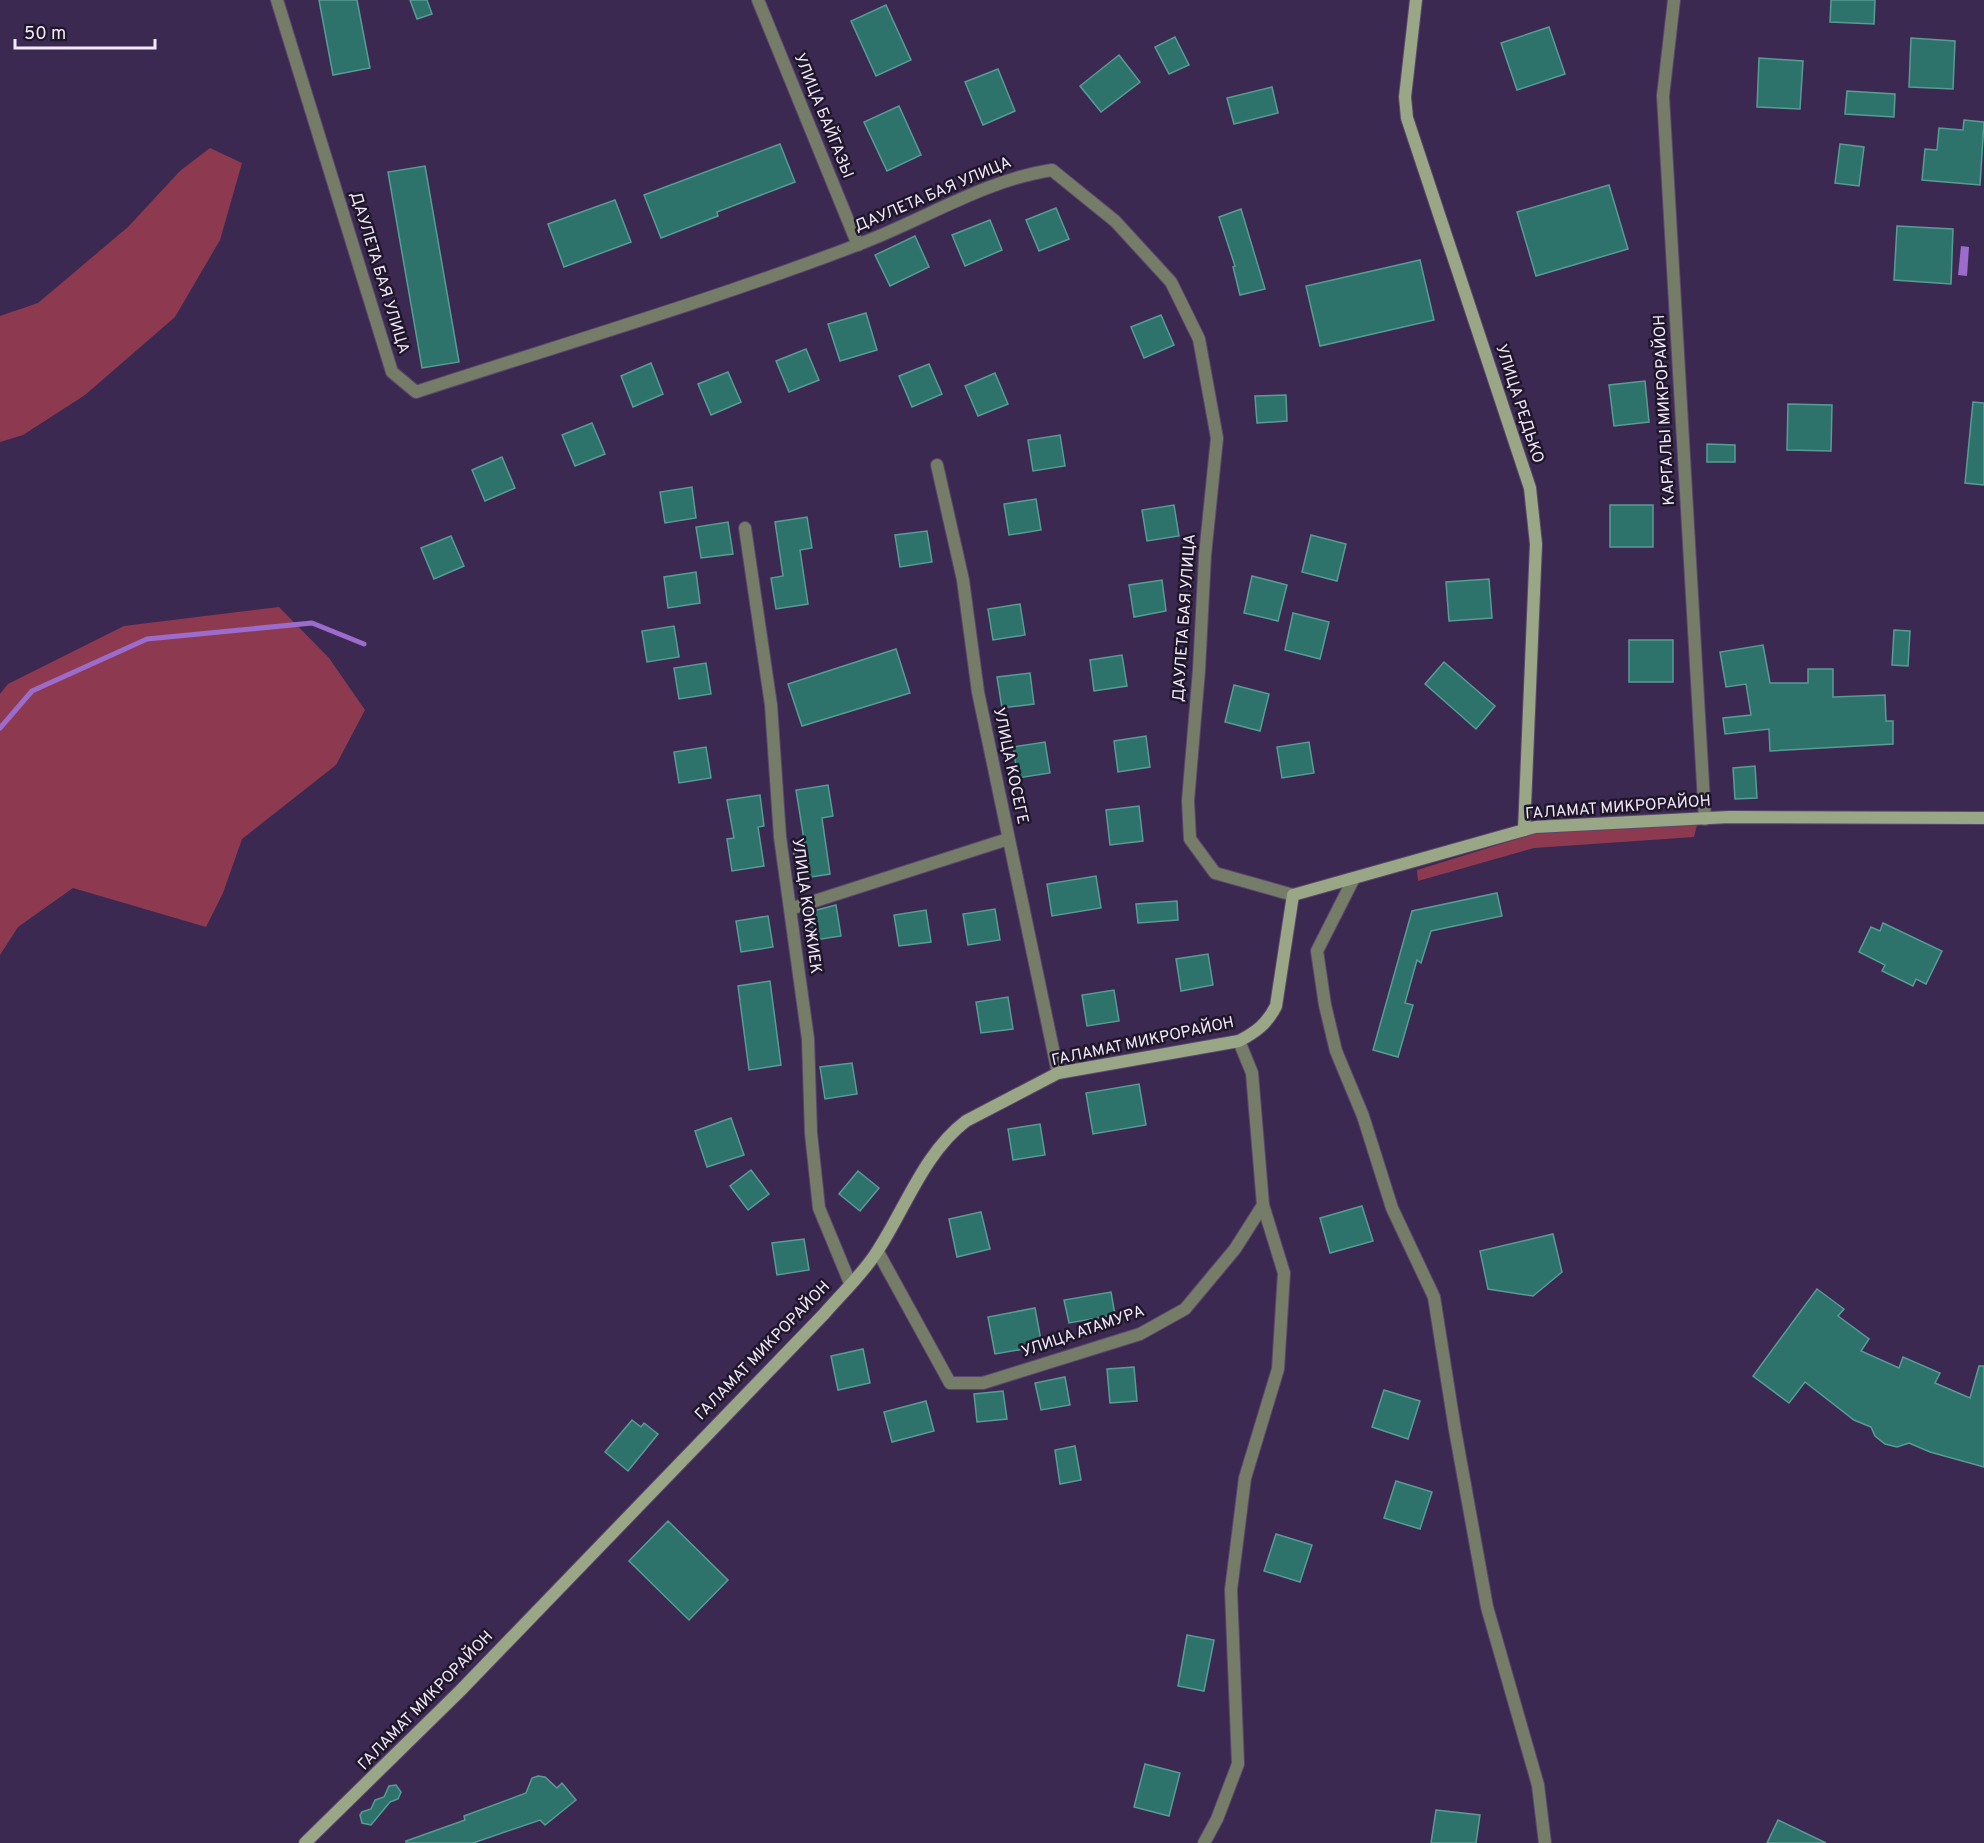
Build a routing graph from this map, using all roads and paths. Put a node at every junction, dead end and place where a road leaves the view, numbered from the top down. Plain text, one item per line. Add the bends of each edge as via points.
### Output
1 (277, 0) edge
2 (758, 0) edge
3 (1416, 0) edge
4 (1674, 0) edge
5 (858, 245) junction
6 (937, 465) dead end
7 (745, 528) dead end
8 (1984, 818) edge
9 (1705, 819) junction
10 (1524, 830) junction
11 (1008, 839) junction
12 (1353, 880) junction
13 (1293, 895) junction
14 (790, 909) junction
15 (1239, 1041) junction
16 (1058, 1073) junction
17 (1263, 1205) junction
18 (878, 1252) junction
19 (850, 1283) junction
20 (305, 1843) edge
21 (1204, 1843) edge
22 (1545, 1843) edge

1 - 5 street, ДАУЛЕТА БАЯ УЛИЦА via 392,372 416,392
2 - 5 street, УЛИЦА БАЙГАЗЫ
3 - 10 street, УЛИЦА РЕДЬКО via 1405,97 1407,118 1530,488 1536,544
4 - 9 street, КАРГАЛЫ МИКРОРАЙОН via 1663,96
5 - 13 street, ДАУЛЕТА БАЯ УЛИЦА via 1021,175 1052,170 1115,221 1171,282 1199,339 1217,438 1188,801 1190,839 1215,873
6 - 11 street, УЛИЦА КОСЕГЕ via 963,580 978,692
7 - 14 street, УЛИЦА КОКЖИЕК via 771,705 780,837
8 - 9 street, ГАЛАМАТ МИКРОРАЙОН
9 - 10 street, ГАЛАМАТ МИКРОРАЙОН
10 - 12 street, ГАЛАМАТ МИКРОРАЙОН
11 - 14 street
11 - 16 street, УЛИЦА КОСЕГЕ
12 - 13 street, ГАЛАМАТ МИКРОРАЙОН
12 - 22 street via 1317,951 1324,1005 1336,1051 1363,1116 1392,1208 1434,1297 1487,1607 1538,1785
13 - 15 street, ГАЛАМАТ МИКРОРАЙОН via 1276,1006 1258,1031
14 - 19 street, УЛИЦА КОКЖИЕК via 808,1039 811,1133 819,1208
15 - 16 street, ГАЛАМАТ МИКРОРАЙОН
15 - 17 street via 1252,1072
16 - 18 street, ГАЛАМАТ МИКРОРАЙОН via 953,1131 928,1162
17 - 18 street, УЛИЦА АТАМУРА via 1234,1249 1185,1309 1140,1334 983,1383 950,1383
17 - 21 street via 1284,1274 1278,1369 1245,1478 1231,1590 1238,1764
18 - 19 street, ГАЛАМАТ МИКРОРАЙОН
19 - 20 street, ГАЛАМАТ МИКРОРАЙОН via 460,1691

